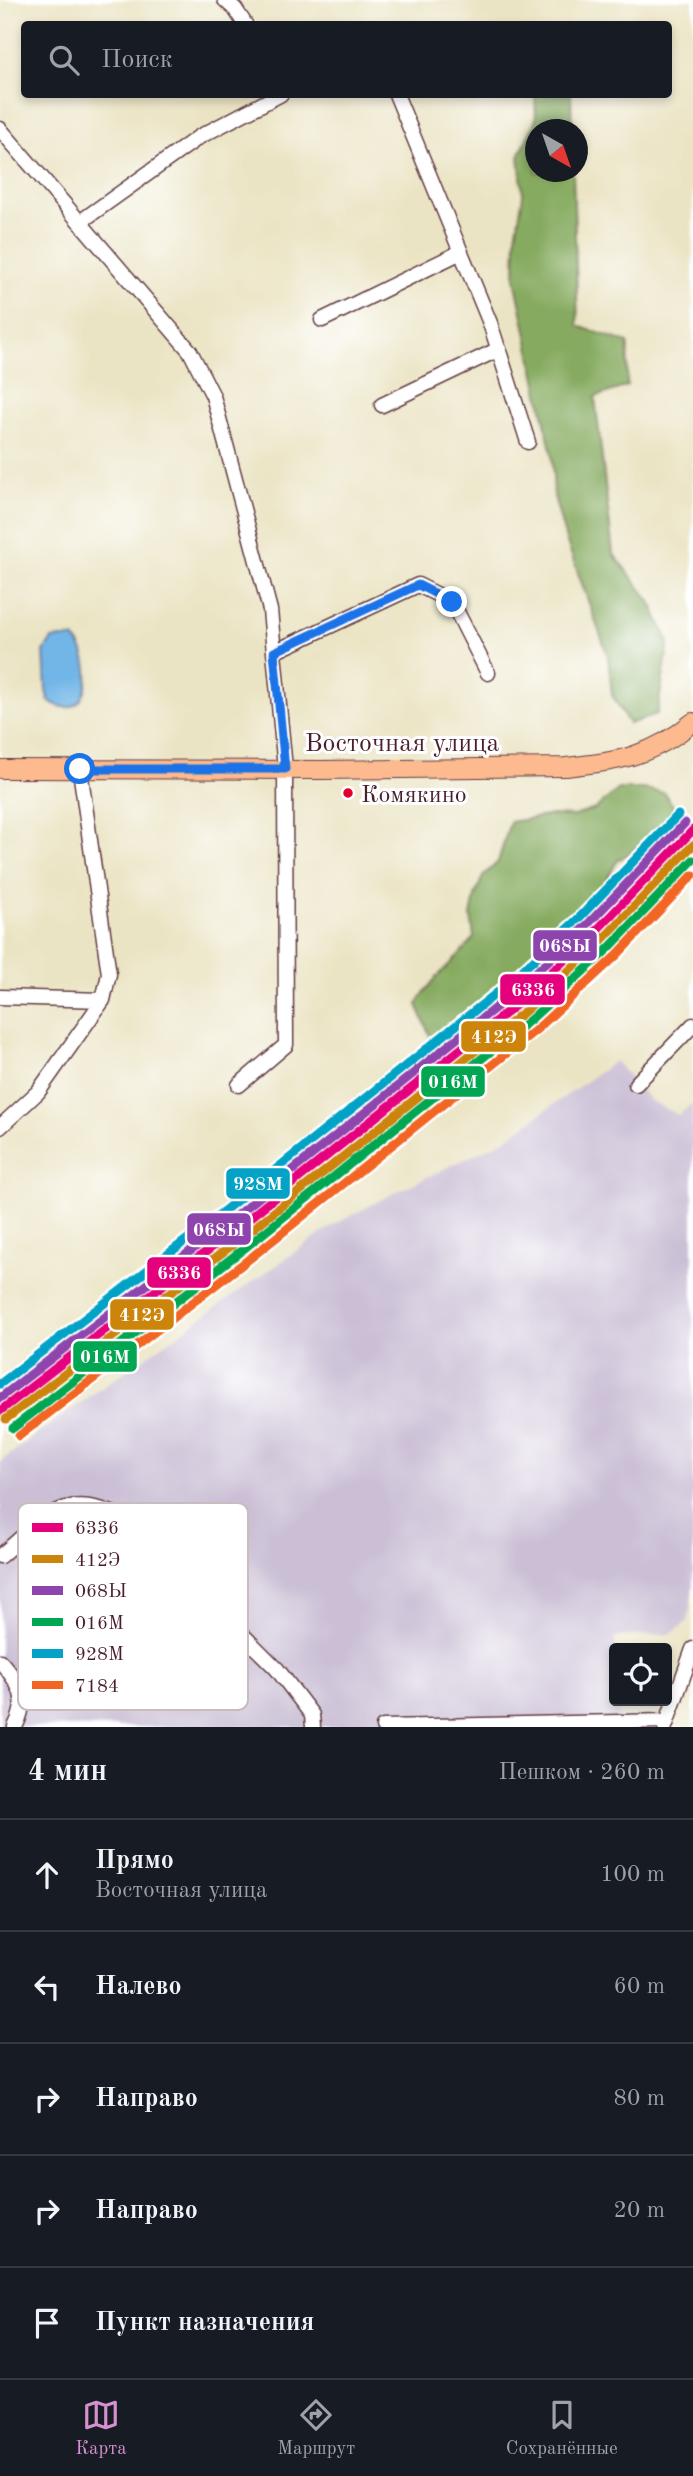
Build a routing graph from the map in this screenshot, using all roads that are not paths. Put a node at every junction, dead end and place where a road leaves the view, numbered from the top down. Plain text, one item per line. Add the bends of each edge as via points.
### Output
1 (225, 0) edge
2 (243, 21) edge
3 (272, 98) edge
4 (398, 98) edge
5 (0, 129) edge
6 (80, 222) junction
7 (461, 252) junction
8 (322, 320) dead end
9 (499, 349) junction
10 (382, 405) dead end
11 (528, 442) dead end
12 (274, 652) junction
13 (488, 674) dead end
14 (693, 722) edge
15 (0, 769) edge
16 (80, 769) junction
17 (285, 769) junction
18 (0, 998) edge
19 (103, 1000) junction
20 (693, 1025) edge
21 (239, 1084) dead end
22 (636, 1084) dead end
23 (0, 1127) edge
24 (18, 1541) edge
25 (0, 1556) edge
26 (248, 1640) edge
27 (693, 1649) edge
28 (0, 1661) edge
29 (690, 1668) edge
30 (18, 1681) edge
31 (22, 1710) edge
32 (666, 1724) edge
33 (15, 1727) edge
34 (313, 1727) edge
35 (383, 1727) edge

1 - 2 street
3 - 6 street via 200,137
4 - 7 street
5 - 6 street
6 - 12 street via 190,351 213,396 270,610
7 - 8 street
7 - 9 street
9 - 10 street
9 - 11 street
12 - 13 street via 418,585 452,602
12 - 17 street
14 - 17 main road, Восточная улица via 653,750 566,767
15 - 16 main road, Восточная улица
16 - 17 main road, Восточная улица
16 - 19 street via 109,974
17 - 21 street via 286,1045
18 - 19 street
19 - 23 street via 38,1092
20 - 22 street
24 - 25 street
26 - 34 street via 312,1715
27 - 29 street
28 - 30 street
29 - 32 street
31 - 33 street
32 - 35 street

